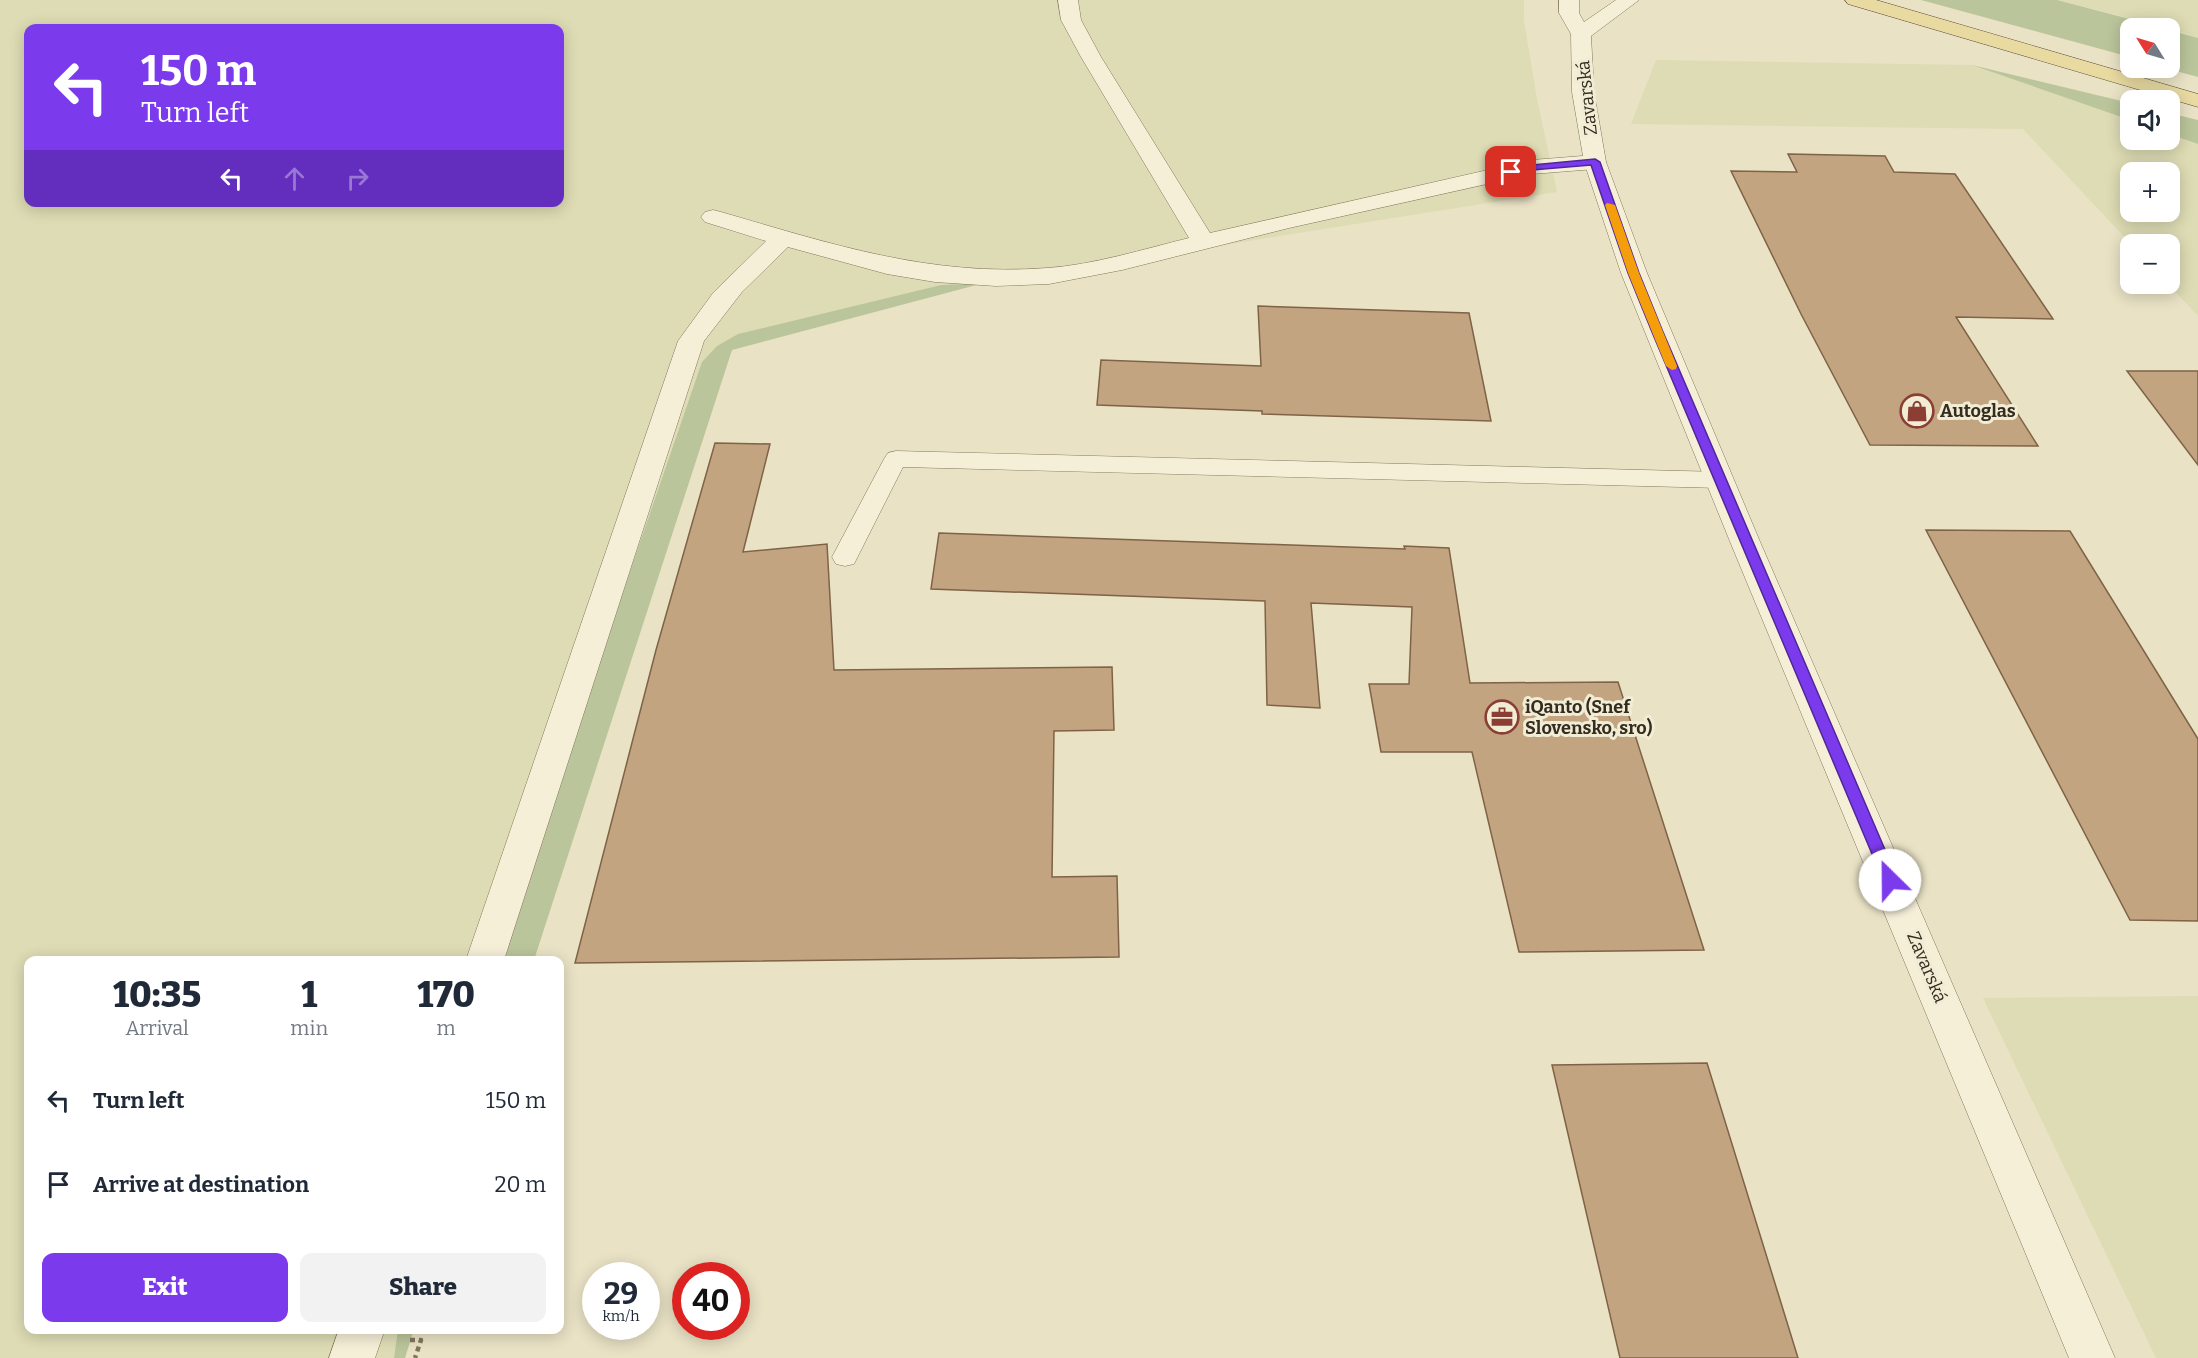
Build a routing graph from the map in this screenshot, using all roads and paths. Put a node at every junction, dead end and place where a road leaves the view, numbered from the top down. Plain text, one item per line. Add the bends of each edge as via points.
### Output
1 (1068, 0) edge
2 (1569, 0) edge
3 (1598, 0) edge
4 (1629, 0) edge
5 (1855, 0) edge
6 (1581, 34) junction
7 (2198, 101) edge
8 (1595, 162) junction
9 (713, 217) dead end
10 (783, 238) junction
11 (1203, 242) junction
12 (1721, 480) junction
13 (845, 557) dead end
14 (486, 956) edge
15 (384, 1334) edge
16 (352, 1358) edge
17 (415, 1358) edge
18 (2092, 1358) edge

1 - 11 street via 1071,20 1091,57
2 - 6 street, Zavarská via 1569,13
3 - 6 street, Zavarská
4 - 6 street
5 - 7 main road
6 - 8 street, Zavarská via 1583,92
8 - 11 street via 1532,167
8 - 12 street, Zavarská via 1637,283
9 - 10 street
10 - 11 street via 899,268 966,277 1014,278 1074,272
10 - 14 street via 725,294 691,342
12 - 13 lane via 896,459
12 - 18 street, Zavarská
15 - 16 street
15 - 17 path via 421,1340

